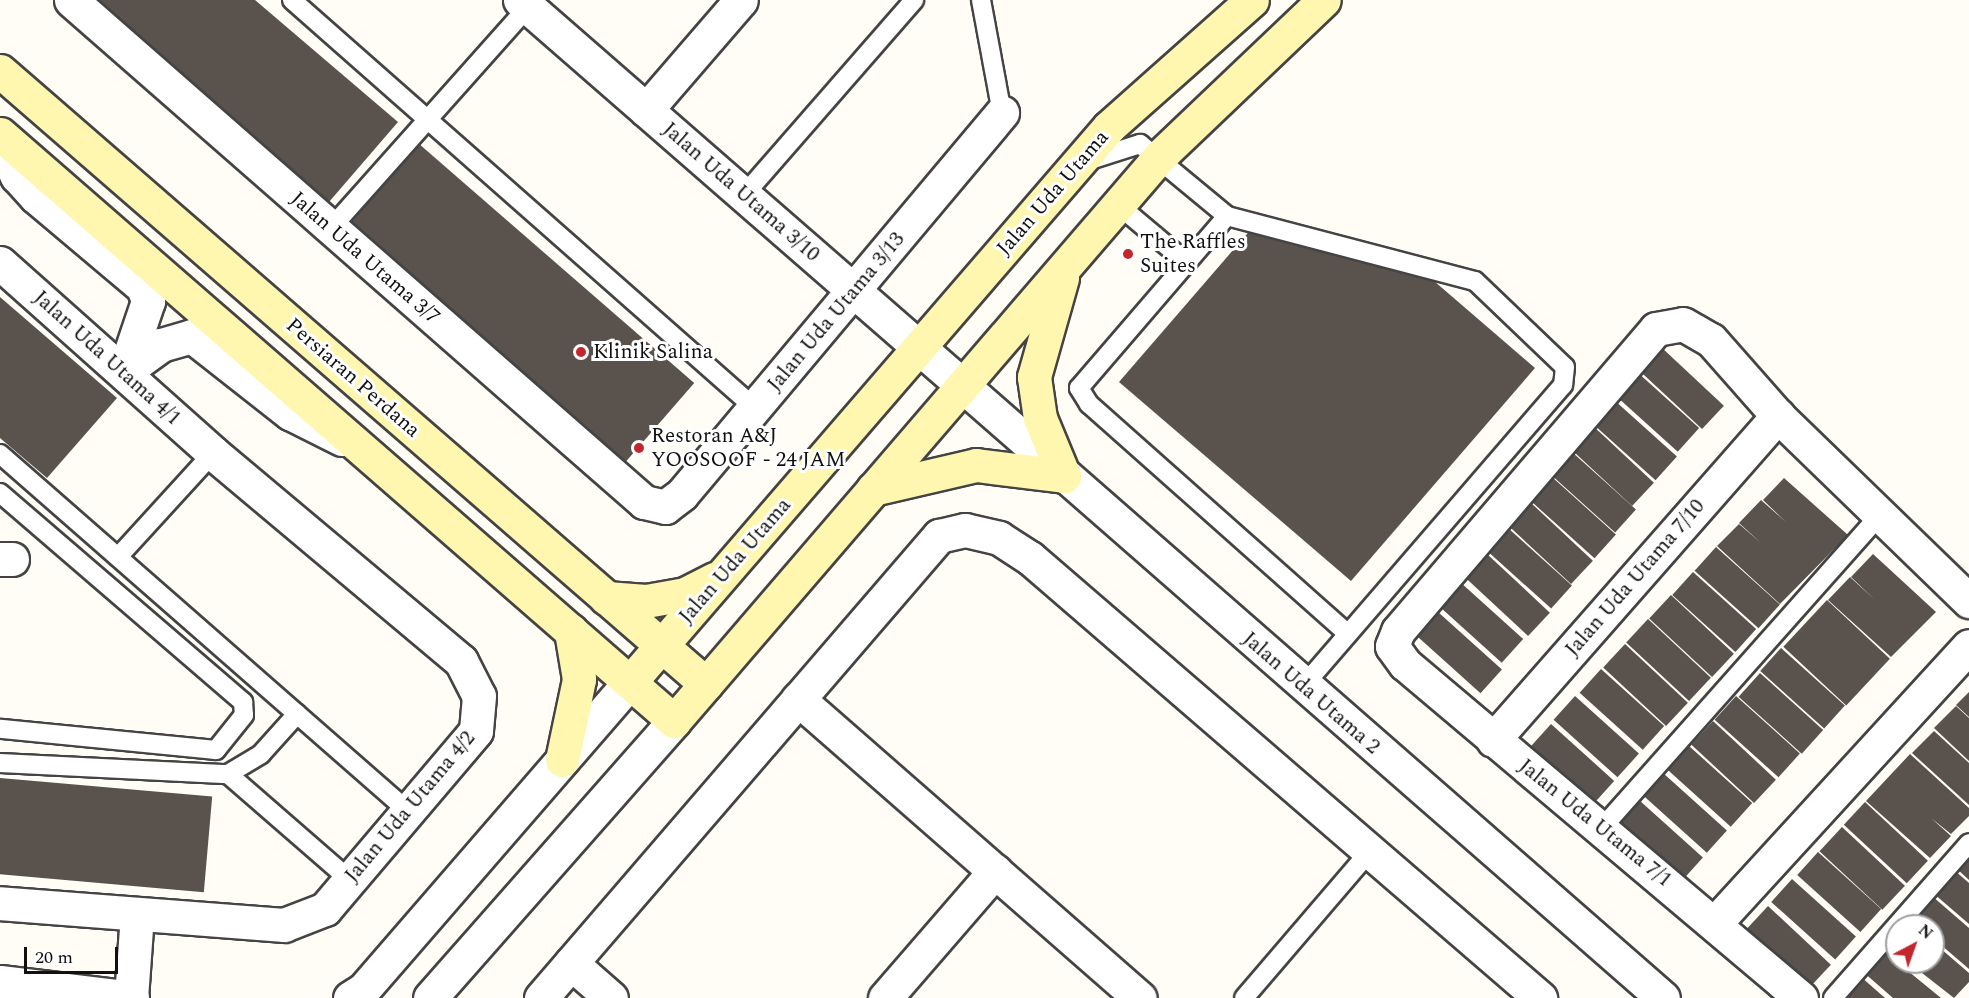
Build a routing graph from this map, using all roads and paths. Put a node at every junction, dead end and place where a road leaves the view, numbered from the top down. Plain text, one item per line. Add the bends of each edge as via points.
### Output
1 (71, 0) edge
2 (292, 0) edge
3 (741, 0) edge
4 (914, 0) edge
5 (981, 0) edge
6 (1252, 0) edge
7 (1324, 0) edge
8 (527, 2) edge
9 (0, 72) edge
10 (646, 110) junction
11 (1002, 113) joint
12 (426, 121) junction
13 (0, 134) edge
14 (0, 140) edge
15 (1160, 156) junction
16 (1077, 164) junction
17 (744, 195) junction
18 (1118, 204) junction
19 (1227, 216) junction
20 (331, 228) junction
21 (1068, 262) junction
22 (1186, 262) junction
23 (0, 263) edge
24 (854, 291) junction
25 (920, 348) junction
26 (124, 372) junction
27 (962, 385) junction
28 (755, 408) junction
29 (1778, 416) junction
30 (360, 448) junction
31 (213, 453) junction
32 (0, 454) edge
33 (1064, 476) junction
34 (873, 489) junction
35 (0, 493) edge
36 (665, 507) joint
37 (1880, 515) junction
38 (118, 557) junction
39 (725, 573) junction
40 (606, 598) junction
41 (1969, 601) edge
42 (571, 631) junction
43 (1348, 634) junction
44 (662, 646) junction
45 (1969, 646) edge
46 (630, 682) junction
47 (706, 684) junction
48 (1303, 686) junction
49 (798, 699) junction
50 (297, 714) junction
51 (674, 721) junction
52 (0, 729) edge
53 (1493, 740) junction
54 (562, 760) junction
55 (0, 763) edge
56 (228, 774) junction
57 (408, 811) junction
58 (1601, 829) junction
59 (1969, 843) edge
60 (1370, 851) junction
61 (995, 871) junction
62 (350, 880) junction
63 (0, 903) edge
64 (137, 914) junction
65 (1716, 922) junction
66 (571, 963) junction
67 (0, 982) edge
68 (131, 998) edge
69 (350, 998) edge
70 (430, 998) edge
71 (541, 998) edge
72 (611, 998) edge
73 (885, 998) edge
74 (1140, 998) edge
75 (1244, 998) edge
76 (1540, 998) edge
77 (1663, 998) edge
78 (1801, 998) edge
79 (1833, 998) edge

1 - 20 street, Jalan Uda Utama 3/7
2 - 12 lane
3 - 10 street
4 - 17 lane
5 - 11 lane
6 - 16 main road, Jalan Uda Utama via 1109,127
7 - 15 main road
8 - 10 street, Jalan Uda Utama 3/10
8 - 12 lane
9 - 40 main road, Persiaran Perdana
10 - 17 street, Jalan Uda Utama 3/10
11 - 24 street, Jalan Uda Utama 3/13
12 - 20 lane
12 - 28 lane
13 - 30 main road
14 - 26 street via 17,176 36,197 143,287 148,301
15 - 16 lane via 1140,144
15 - 18 main road
15 - 19 lane
16 - 25 main road, Jalan Uda Utama
17 - 24 street, Jalan Uda Utama 3/10
18 - 21 main road
18 - 22 lane
19 - 22 lane
19 - 43 lane via 1475,281 1565,367 1563,385
20 - 36 street, Jalan Uda Utama 3/7 via 644,502
21 - 27 main road
21 - 33 main road via 1034,376 1040,418
22 - 43 lane via 1079,388 1089,404
23 - 26 street, Jalan Uda Utama 4/1
24 - 25 street, Jalan Uda Utama 3/10
24 - 28 street, Jalan Uda Utama 3/13
25 - 27 street, Jalan Uda Utama 3/10
25 - 39 main road, Jalan Uda Utama
26 - 30 street via 160,345 192,336 290,413
26 - 31 street, Jalan Uda Utama 4/1
27 - 33 street, Jalan Uda Utama 2
27 - 34 main road
28 - 36 street, Jalan Uda Utama 3/13
29 - 37 street
29 - 53 street, Jalan Uda Utama 7/10
29 - 53 street, Jalan Uda Utama 7/1 via 1711,340 1683,324 1656,329 1398,631 1392,646 1405,664
30 - 42 main road
31 - 38 lane
31 - 57 street, Jalan Uda Utama 4/2 via 461,661 479,696 476,731
32 - 38 lane
33 - 34 main road via 976,465
33 - 48 street, Jalan Uda Utama 2
34 - 47 main road
35 - 52 lane via 243,702 244,715 216,750
37 - 41 street
37 - 58 lane
38 - 50 lane
39 - 40 main road via 685,594 646,601
39 - 44 main road, Jalan Uda Utama
40 - 44 main road, Persiaran Perdana
42 - 46 main road
42 - 54 main road via 579,679
43 - 48 lane
44 - 46 main road, Jalan Uda Utama
44 - 47 main road, Persiaran Perdana
45 - 65 street
46 - 51 main road
46 - 54 street, Jalan Uda Utama
47 - 51 main road
48 - 77 street, Jalan Uda Utama 2
49 - 60 street via 939,536 965,530 988,536 1030,558
49 - 61 street
49 - 66 street
50 - 56 lane via 261,754
50 - 57 lane
51 - 70 street
53 - 58 street, Jalan Uda Utama 7/1
54 - 69 street, Jalan Uda Utama via 363,990
55 - 56 lane
56 - 62 lane
57 - 62 street, Jalan Uda Utama 4/2
58 - 65 street, Jalan Uda Utama 7/1
59 - 79 lane
60 - 75 lane
60 - 76 street
61 - 73 street
61 - 74 street
62 - 64 street, Jalan Uda Utama 4/2 via 326,909 284,925
63 - 64 street, Jalan Uda Utama 4/2
64 - 68 street
65 - 78 street, Jalan Uda Utama 7/1
66 - 71 street
66 - 72 street
67 - 68 street

